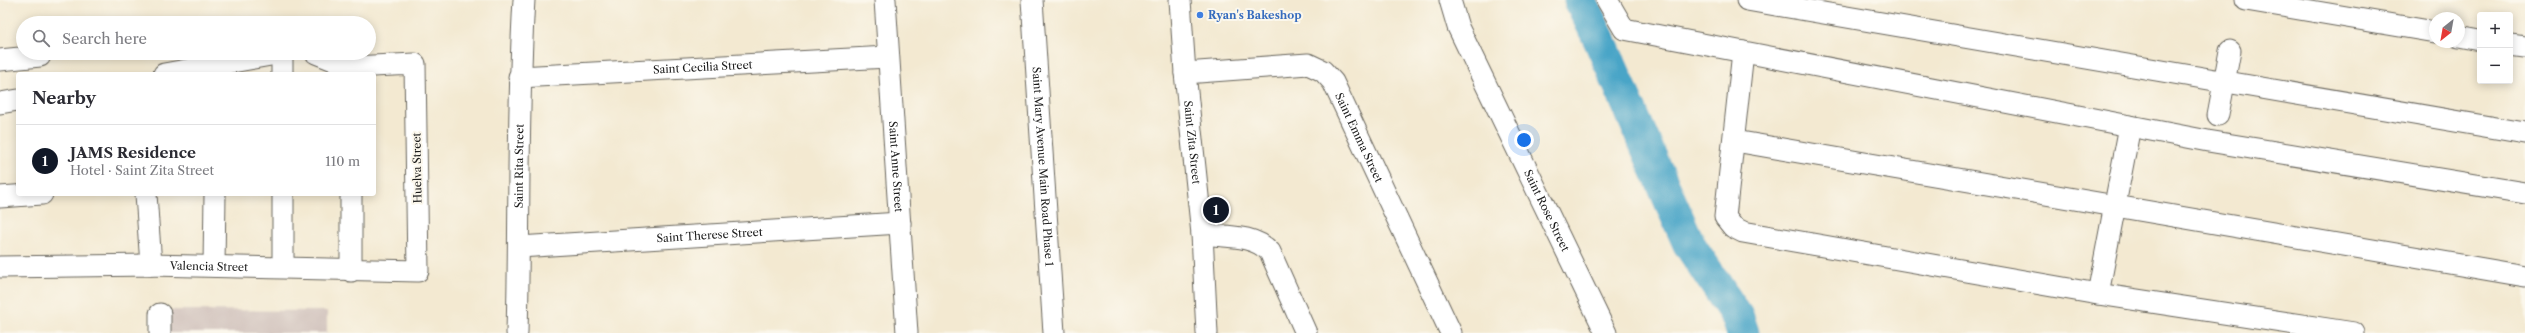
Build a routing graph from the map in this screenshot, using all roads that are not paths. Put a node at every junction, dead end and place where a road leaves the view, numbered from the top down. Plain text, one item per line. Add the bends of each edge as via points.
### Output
1 (524, 0) edge
2 (885, 0) edge
3 (1032, 0) edge
4 (1180, 0) edge
5 (1450, 0) edge
6 (1607, 0) edge
7 (1747, 0) edge
8 (2246, 0) edge
9 (2429, 31) edge
10 (2465, 37) edge
11 (2477, 39) edge
12 (2513, 45) edge
13 (2525, 47) edge
14 (2230, 51) dead end
15 (1743, 52) junction
16 (888, 57) junction
17 (16, 58) edge
18 (0, 60) edge
19 (255, 60) edge
20 (282, 60) edge
21 (330, 60) edge
22 (216, 70) edge
23 (351, 70) edge
24 (190, 72) edge
25 (282, 72) edge
26 (1185, 73) junction
27 (519, 77) junction
28 (2225, 81) junction
29 (16, 100) edge
30 (0, 103) edge
31 (2218, 115) dead end
32 (2130, 126) junction
33 (2525, 133) edge
34 (1735, 141) junction
35 (2525, 193) edge
36 (16, 196) edge
37 (146, 196) edge
38 (215, 196) edge
39 (283, 196) edge
40 (351, 196) edge
41 (0, 197) edge
42 (2114, 207) junction
43 (900, 223) junction
44 (1202, 234) junction
45 (519, 247) junction
46 (151, 265) junction
47 (214, 266) junction
48 (0, 267) edge
49 (283, 267) junction
50 (351, 271) junction
51 (418, 271) joint
52 (2525, 276) edge
53 (2098, 294) junction
54 (517, 333) edge
55 (907, 333) edge
56 (1054, 333) edge
57 (1207, 333) edge
58 (1306, 333) edge
59 (1451, 333) edge
60 (1606, 333) edge
61 (2354, 333) edge

1 - 27 street, Saint Rita Street
2 - 16 street, Saint Anne Street
3 - 56 street, Saint Mary Avenue Main Road Phase 1
4 - 26 street, Saint Zita Street
5 - 60 street, Saint Rose Street via 1458,27
6 - 15 street via 1624,29
7 - 28 street
8 - 9 street
10 - 11 street
12 - 13 street
14 - 28 street
15 - 32 street
15 - 34 street
16 - 27 street, Saint Cecilia Street
16 - 43 street, Saint Anne Street
17 - 18 street
19 - 22 street
20 - 25 street
21 - 23 street
22 - 24 street
23 - 51 street, Huelva Street via 415,64
26 - 44 street, Saint Zita Street
26 - 59 street, Saint Emma Street via 1308,64 1323,71 1333,82
27 - 45 street, Saint Rita Street
28 - 31 street
28 - 33 street
29 - 30 street
32 - 35 street
32 - 42 street
34 - 42 street
34 - 53 street via 1725,217 1733,228 1743,232
36 - 41 street
37 - 46 street
38 - 47 street
39 - 49 street
40 - 50 street
42 - 52 street
42 - 53 street
43 - 45 street, Saint Therese Street
43 - 55 street, Saint Anne Street
44 - 57 street, Saint Zita Street
44 - 58 street via 1248,239 1263,244 1270,252
45 - 54 street, Saint Rita Street
46 - 47 street, Valencia Street
46 - 48 street, Valencia Street
47 - 49 street, Valencia Street
49 - 50 street, Valencia Street
50 - 51 street, Valencia Street
53 - 61 street

